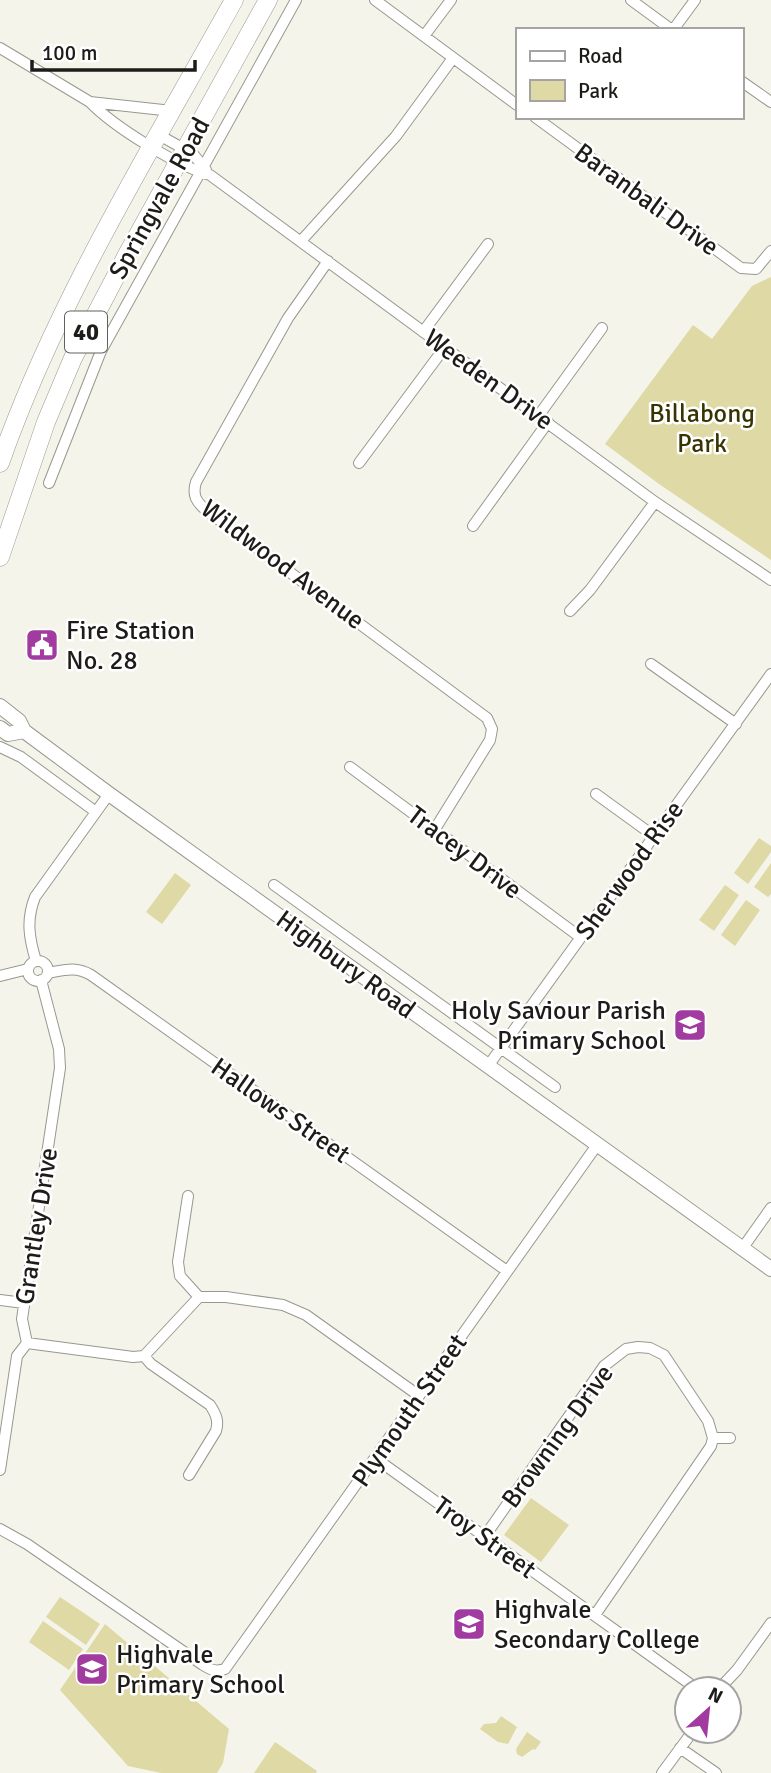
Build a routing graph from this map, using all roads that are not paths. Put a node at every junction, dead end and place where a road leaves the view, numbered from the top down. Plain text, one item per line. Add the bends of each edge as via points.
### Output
1 (234, 0) edge
2 (268, 0) edge
3 (296, 0) edge
4 (374, 0) edge
5 (451, 0) edge
6 (631, 0) edge
7 (695, 0) edge
8 (669, 28) edge
9 (674, 28) edge
10 (424, 36) junction
11 (0, 48) edge
12 (453, 58) junction
13 (743, 82) edge
14 (90, 102) junction
15 (516, 103) edge
16 (771, 103) edge
17 (172, 111) junction
18 (538, 119) edge
19 (156, 141) junction
20 (182, 156) junction
21 (205, 172) junction
22 (301, 241) junction
23 (488, 244) dead end
24 (771, 251) edge
25 (328, 261) junction
26 (602, 328) dead end
27 (423, 332) junction
28 (445, 347) junction
29 (539, 415) junction
30 (548, 422) junction
31 (0, 463) edge
32 (359, 463) dead end
33 (49, 483) dead end
34 (655, 502) junction
35 (472, 526) dead end
36 (0, 557) edge
37 (771, 580) edge
38 (570, 611) dead end
39 (651, 664) dead end
40 (771, 674) edge
41 (0, 706) edge
42 (736, 724) junction
43 (0, 729) edge
44 (24, 732) junction
45 (0, 747) edge
46 (350, 767) dead end
47 (109, 794) junction
48 (596, 794) dead end
49 (96, 812) junction
50 (435, 829) junction
51 (654, 836) junction
52 (274, 885) dead end
53 (580, 937) junction
54 (32, 965) junction
55 (0, 976) edge
56 (45, 976) junction
57 (501, 1049) junction
58 (488, 1066) junction
59 (555, 1087) dead end
60 (597, 1144) junction
61 (188, 1196) dead end
62 (771, 1209) edge
63 (742, 1249) junction
64 (771, 1269) edge
65 (507, 1271) junction
66 (199, 1297) junction
67 (0, 1300) edge
68 (24, 1303) junction
69 (27, 1343) junction
70 (144, 1356) junction
71 (418, 1395) junction
72 (713, 1438) junction
73 (730, 1438) dead end
74 (375, 1458) junction
75 (0, 1470) edge
76 (189, 1475) dead end
77 (0, 1529) edge
78 (485, 1536) junction
79 (595, 1615) junction
80 (771, 1623) edge
81 (678, 1675) edge
82 (732, 1675) edge
83 (682, 1745) edge
84 (680, 1748) junction
85 (662, 1773) edge
86 (716, 1773) edge

1 - 17 highway, Springvale Road / 40
2 - 20 highway, Springvale Road / 40
3 - 21 street, Springvale Road
4 - 10 street
5 - 10 street
6 - 8 street
7 - 9 street
10 - 12 street
11 - 14 street, Weeden Drive
12 - 15 street
12 - 22 street via 390,143
13 - 16 street
14 - 17 street
14 - 19 street, Weeden Drive
17 - 19 highway, Springvale Road / 40
18 - 24 street, Baranbali Drive via 741,268 761,265
19 - 20 street, Weeden Drive
19 - 31 highway, Springvale Road / 40 via 53,331
20 - 21 street, Weeden Drive
20 - 36 highway, Springvale Road / 40 via 73,358
21 - 22 street, Weeden Drive
21 - 33 street, Springvale Road via 101,351
22 - 25 street, Weeden Drive
23 - 27 street
25 - 27 street, Weeden Drive
25 - 50 street, Wildwood Avenue via 285,323 196,482 194,495 200,505 487,718 492,729 489,740
26 - 29 street
27 - 28 street, Weeden Drive
28 - 29 street, Weeden Drive
28 - 32 street
29 - 30 street, Weeden Drive
30 - 34 street, Weeden Drive
30 - 35 street
34 - 37 street, Weeden Drive
34 - 38 street
39 - 42 street
40 - 42 street, Sherwood Rise
41 - 44 main road, Highbury Road via 19,720
42 - 51 street, Sherwood Rise
43 - 44 main road, Highbury Road via 8,734
44 - 47 main road, Highbury Road
45 - 49 street
46 - 50 street, Tracey Drive
47 - 49 street
47 - 58 main road, Highbury Road
48 - 51 street
49 - 54 street via 35,897 29,923
50 - 53 street, Tracey Drive
51 - 53 street, Sherwood Rise
52 - 57 street
53 - 57 street, Sherwood Rise
54 - 55 street
54 - 56 street via 46,966
54 - 56 street via 31,976
56 - 65 street, Hallows Street via 71,968 91,975
56 - 68 street, Grantley Drive via 60,1068
57 - 58 street, Sherwood Rise
57 - 59 street
58 - 60 main road, Highbury Road
60 - 63 main road, Highbury Road
60 - 65 street, Plymouth Street
61 - 66 street via 178,1262 180,1276
62 - 63 street
63 - 64 main road, Highbury Road
65 - 71 street, Plymouth Street
66 - 70 street
66 - 71 street via 283,1305 306,1315
67 - 68 street
68 - 69 street, Grantley Drive
69 - 70 street
69 - 75 street, Grantley Drive via 17,1356
70 - 76 street via 215,1413 216,1432
71 - 74 street, Plymouth Street
72 - 73 street
72 - 78 street, Browning Drive via 708,1421 664,1355 650,1348 625,1349 604,1366
72 - 79 street via 707,1454
74 - 77 street, Plymouth Street via 230,1664 218,1671
74 - 78 street, Troy Street
78 - 79 street, Troy Street
79 - 81 street, Troy Street
80 - 82 street
83 - 84 street
84 - 85 street
84 - 86 street

